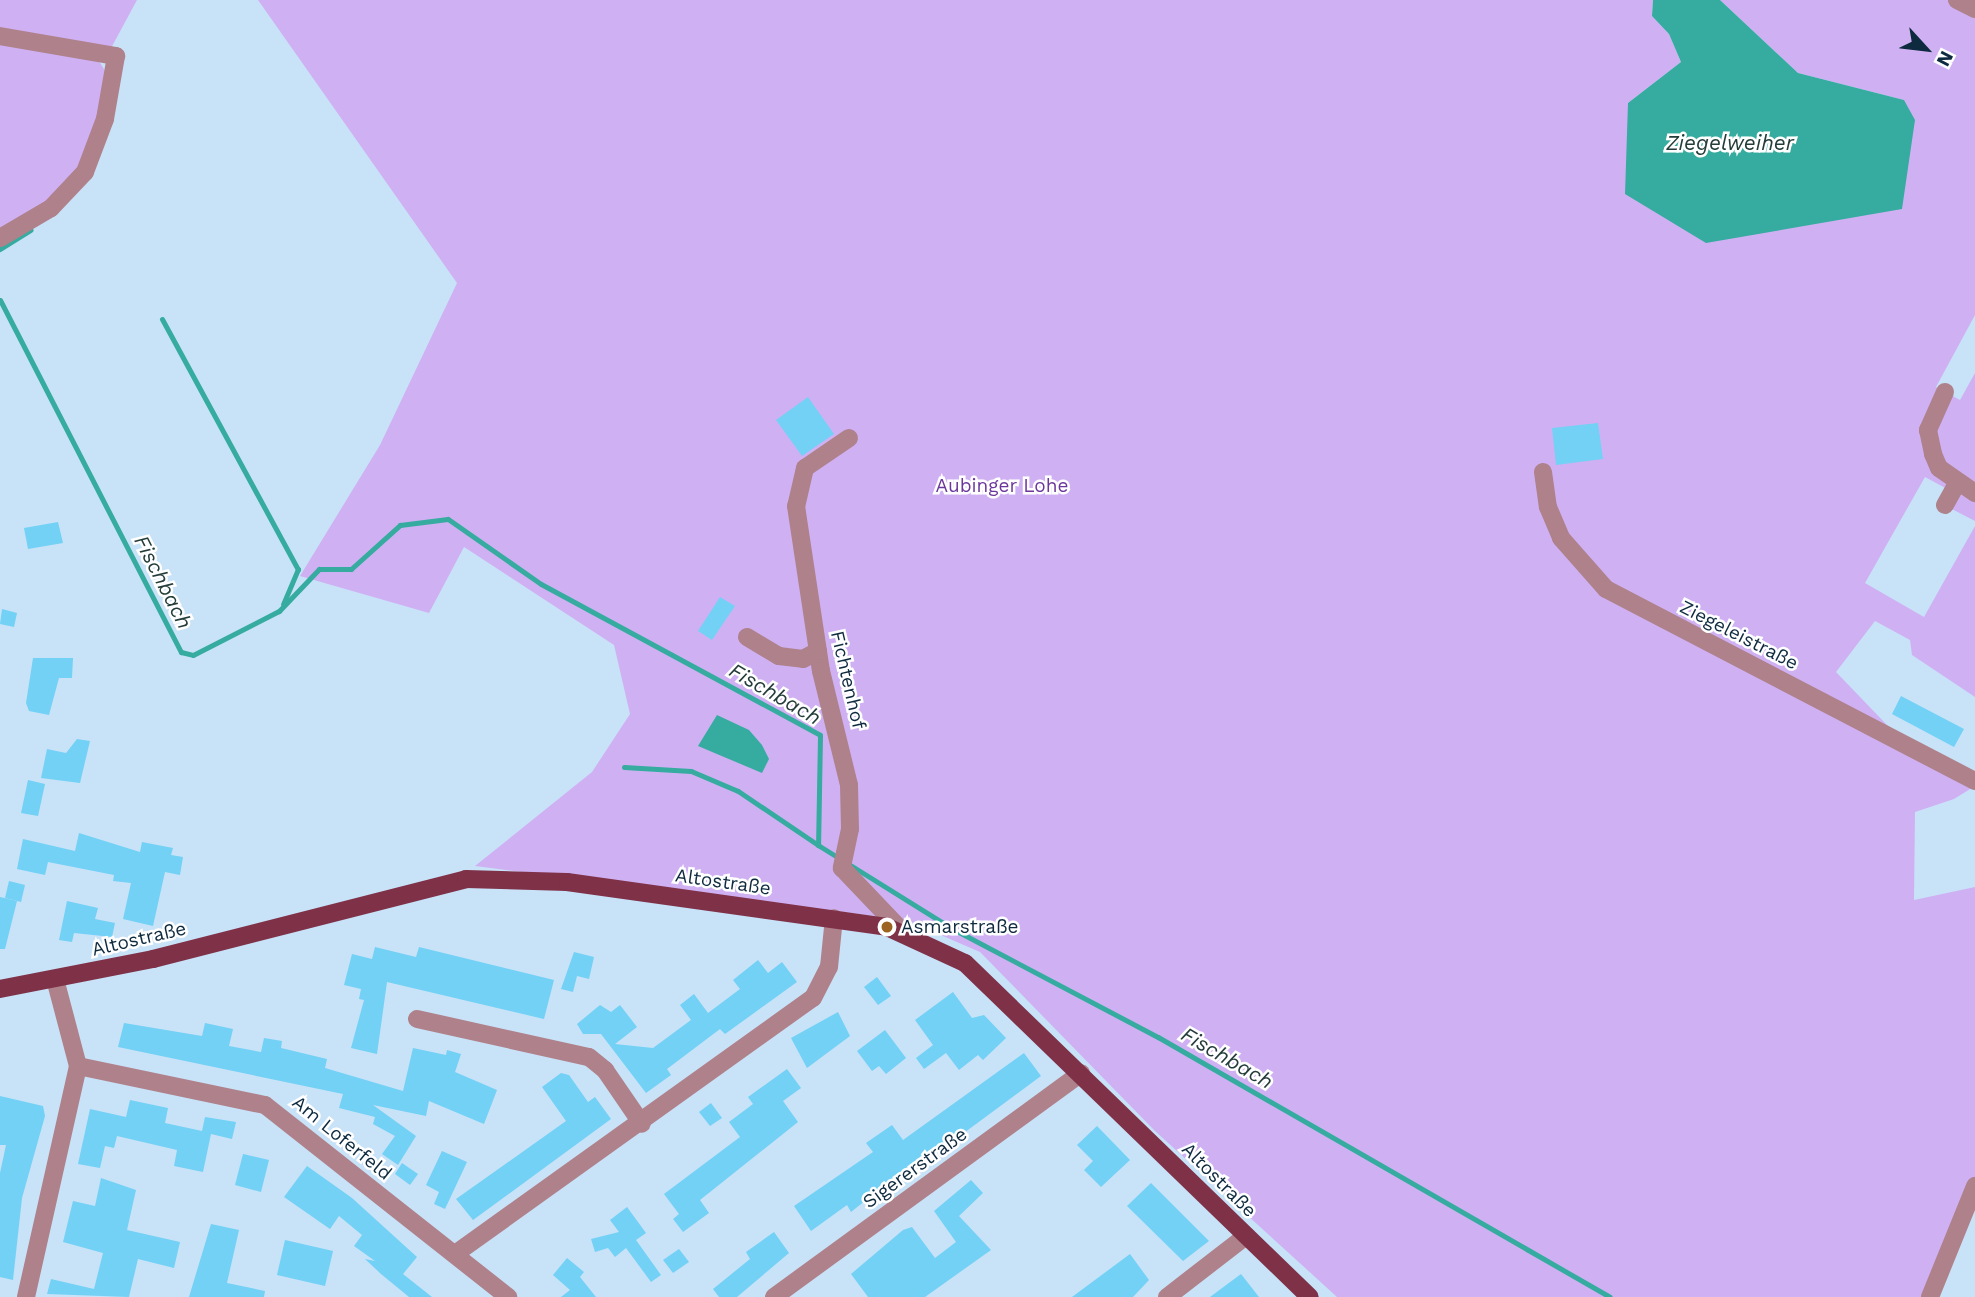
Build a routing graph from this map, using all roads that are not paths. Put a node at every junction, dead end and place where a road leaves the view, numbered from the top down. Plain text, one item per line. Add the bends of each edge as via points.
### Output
1 (1957, 0) edge
2 (1975, 9) edge
3 (0, 36) edge
4 (0, 238) edge
5 (1945, 392) dead end
6 (849, 438) dead end
7 (1543, 472) dead end
8 (1958, 482) junction
9 (1975, 493) edge
10 (1945, 505) dead end
11 (747, 638) dead end
12 (818, 651) junction
13 (1975, 781) edge
14 (834, 918) junction
15 (902, 931) junction
16 (55, 979) junction
17 (0, 989) edge
18 (417, 1020) dead end
19 (78, 1066) junction
20 (1081, 1073) junction
21 (642, 1124) junction
22 (1975, 1186) edge
23 (1246, 1236) junction
24 (454, 1254) junction
25 (26, 1297) edge
26 (508, 1297) edge
27 (774, 1297) edge
28 (1167, 1297) edge
29 (1310, 1297) edge
30 (1930, 1297) edge

1 - 2 street
3 - 4 street via 116,56 105,119 85,172 51,208
5 - 8 street via 1928,430 1939,468
6 - 12 street, Fichtenhof via 805,468 797,493
7 - 13 street, Ziegeleistraße via 1548,506 1561,538 1606,589
8 - 9 street
8 - 10 street
11 - 12 street via 779,656 803,659
12 - 15 street, Fichtenhof via 849,785 842,868
14 - 15 main road, Altostraße
14 - 16 main road, Altostraße via 567,882 466,879
14 - 21 street via 829,967 813,999
15 - 20 main road, Altostraße via 965,963
16 - 17 main road, Altostraße
16 - 19 street
18 - 21 street via 589,1057 605,1070
19 - 24 street, Am Loferfeld via 265,1105
19 - 25 street
20 - 23 main road, Altostraße
20 - 27 street, Sigererstraße
21 - 24 street
22 - 30 street
23 - 28 street
23 - 29 main road, Altostraße
24 - 26 street, Am Loferfeld

